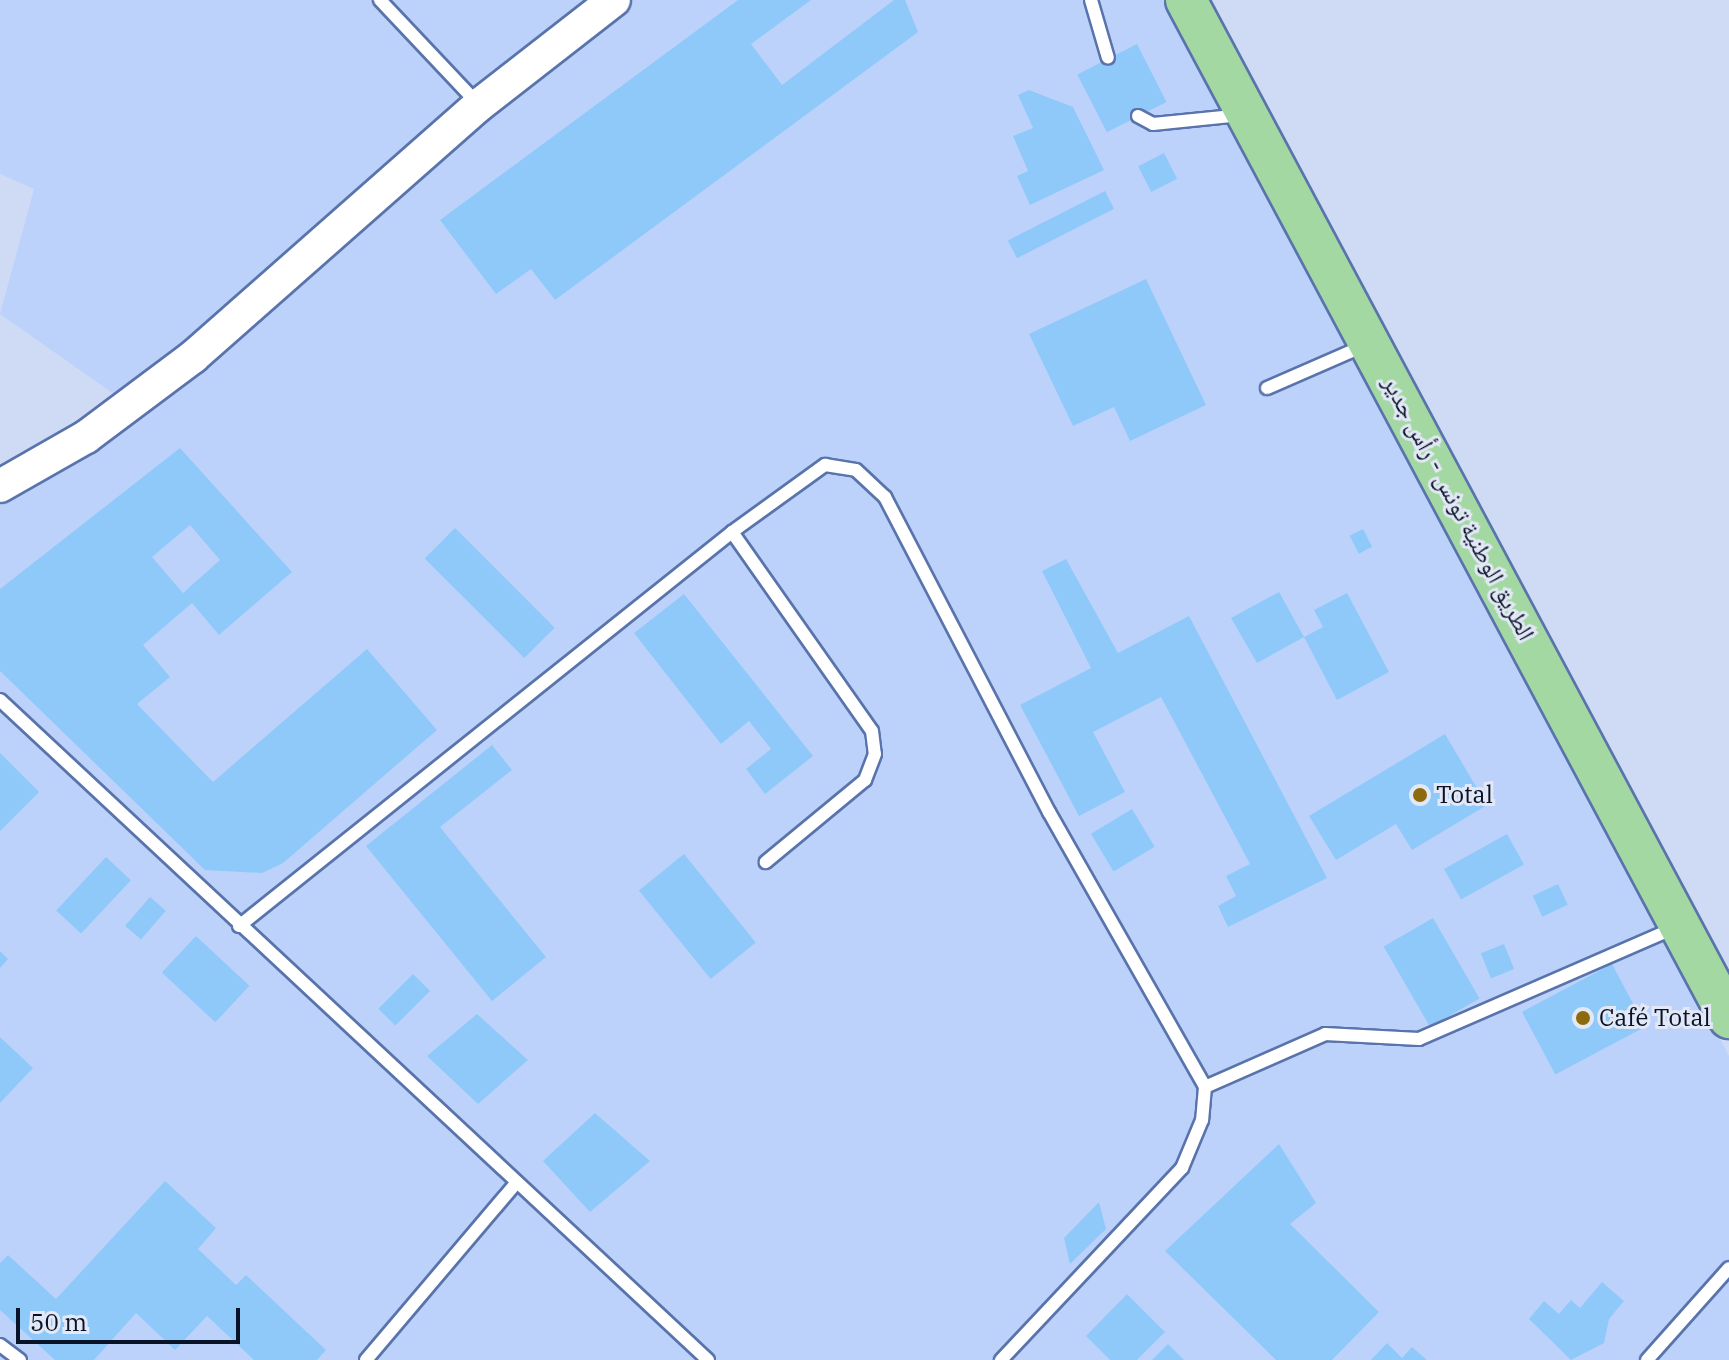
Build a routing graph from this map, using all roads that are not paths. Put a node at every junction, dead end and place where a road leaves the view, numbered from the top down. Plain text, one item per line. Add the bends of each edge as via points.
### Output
1 (380, 0) edge
2 (614, 0) edge
3 (1091, 0) edge
4 (1186, 0) edge
5 (1108, 58) dead end
6 (479, 105) junction
7 (1248, 114) junction
8 (1138, 116) dead end
9 (1371, 342) junction
10 (1267, 388) dead end
11 (0, 486) edge
12 (732, 532) junction
13 (0, 700) edge
14 (766, 862) dead end
15 (1679, 925) junction
16 (239, 926) junction
17 (1729, 1018) edge
18 (1205, 1087) junction
19 (517, 1182) junction
20 (1729, 1268) edge
21 (0, 1345) edge
22 (20, 1360) edge
23 (366, 1360) edge
24 (708, 1360) edge
25 (1001, 1360) edge
26 (1647, 1360) edge

1 - 6 lane
2 - 6 street
3 - 5 lane
4 - 7 main road, الطريق الوطنية تونس - رأس جدير
6 - 11 street via 193,357 86,437
7 - 8 lane via 1153,124 1142,123
7 - 9 main road, الطريق الوطنية تونس - رأس جدير
9 - 10 lane
9 - 15 main road, الطريق الوطنية تونس - رأس جدير
12 - 14 lane via 872,731 875,754 865,780
12 - 16 lane
12 - 18 lane via 825,465 856,470 885,497 1049,812
13 - 16 lane
15 - 17 main road, الطريق الوطنية تونس - رأس جدير
15 - 18 lane via 1419,1039 1325,1034
16 - 19 lane
18 - 25 lane via 1202,1120 1182,1168
19 - 23 lane
19 - 24 lane
20 - 26 lane
21 - 22 lane

